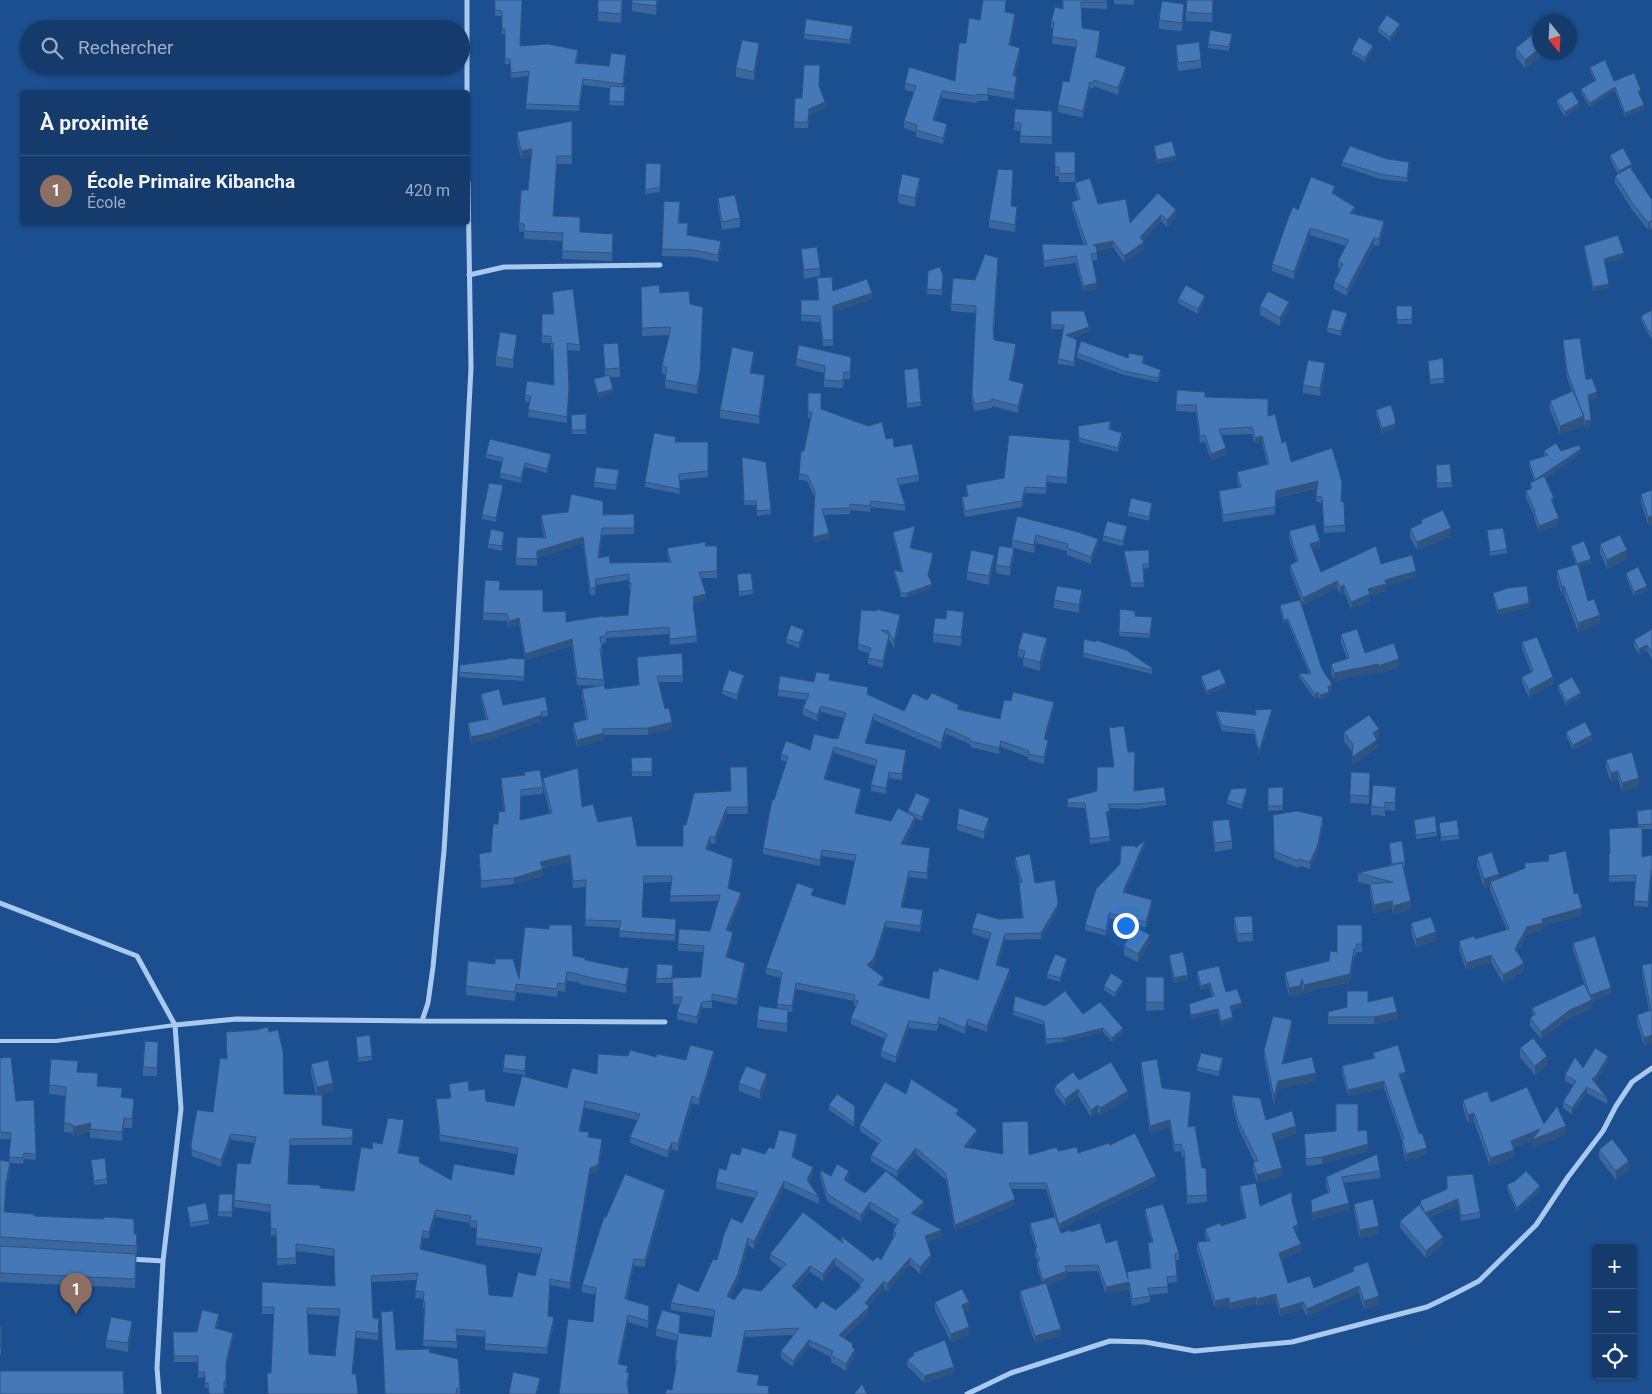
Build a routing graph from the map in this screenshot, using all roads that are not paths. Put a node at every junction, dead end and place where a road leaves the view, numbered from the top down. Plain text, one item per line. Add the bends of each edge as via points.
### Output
1 (467, 0) edge
2 (467, 20) edge
3 (466, 75) edge
4 (466, 90) edge
5 (468, 225) edge
6 (660, 265) dead end
7 (469, 275) junction
8 (0, 903) edge
9 (422, 1021) junction
10 (665, 1022) dead end
11 (175, 1025) junction
12 (0, 1041) edge
13 (1652, 1068) edge
14 (124, 1258) edge
15 (163, 1261) junction
16 (159, 1394) edge
17 (966, 1394) edge

1 - 2 street
3 - 4 street
5 - 7 street
6 - 7 street via 504,267
7 - 9 street via 471,368 451,740 433,967
8 - 11 street via 137,956
9 - 10 street
9 - 11 street via 236,1019
11 - 12 lane via 56,1041
11 - 15 street via 180,1109
13 - 17 street via 1632,1082 1603,1131 1536,1225 1479,1281 1452,1296 1426,1307 1292,1342 1195,1351 1145,1342 1110,1341 1011,1373
14 - 15 street
15 - 16 street via 157,1368

